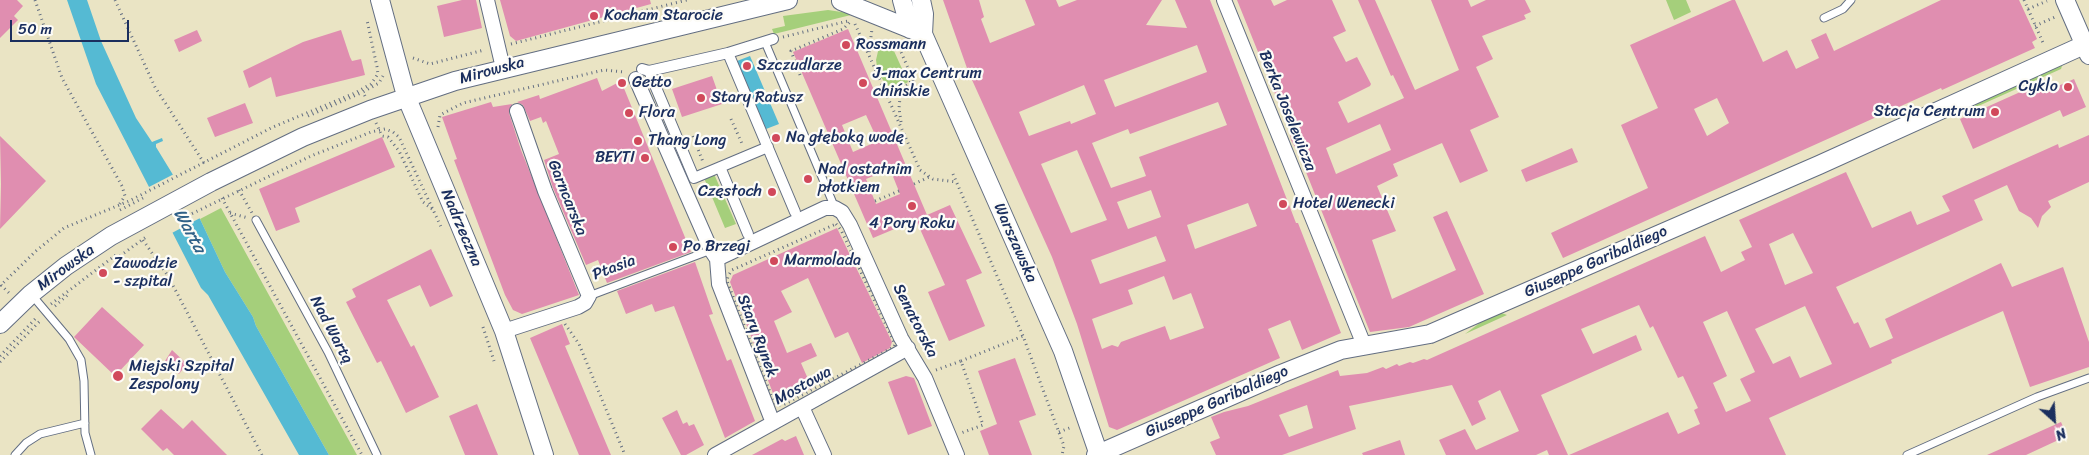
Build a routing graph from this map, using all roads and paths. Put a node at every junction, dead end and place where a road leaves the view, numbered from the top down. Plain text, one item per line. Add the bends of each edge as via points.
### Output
1 (35, 0) edge
2 (115, 0) edge
3 (380, 0) edge
4 (487, 0) edge
5 (687, 0) edge
6 (824, 0) edge
7 (841, 0) edge
8 (902, 0) edge
9 (921, 0) edge
10 (1224, 0) edge
11 (1851, 0) edge
12 (2024, 0) edge
13 (2065, 0) edge
14 (776, 1) edge
15 (2047, 1) edge
16 (2028, 9) junction
17 (367, 17) dead end
18 (2055, 17) dead end
19 (1824, 18) dead end
20 (853, 20) junction
21 (858, 20) dead end
22 (868, 22) dead end
23 (873, 25) junction
24 (2035, 26) junction
25 (880, 28) dead end
26 (916, 31) junction
27 (891, 38) dead end
28 (2042, 39) dead end
29 (507, 41) dead end
30 (769, 41) junction
31 (488, 46) dead end
32 (2087, 50) edge
33 (728, 53) junction
34 (410, 55) dead end
35 (869, 56) junction
36 (794, 58) junction
37 (788, 60) dead end
38 (504, 68) junction
39 (621, 73) dead end
40 (642, 73) junction
41 (800, 74) dead end
42 (406, 96) junction
43 (517, 111) dead end
44 (731, 119) dead end
45 (437, 124) dead end
46 (901, 128) junction
47 (692, 136) dead end
48 (768, 147) junction
49 (747, 156) junction
50 (203, 163) junction
51 (720, 167) junction
52 (708, 172) junction
53 (953, 174) dead end
54 (930, 177) junction
55 (956, 182) junction
56 (914, 184) dead end
57 (238, 190) junction
58 (899, 191) dead end
59 (875, 201) dead end
60 (118, 206) junction
61 (835, 208) junction
62 (795, 212) dead end
63 (230, 213) junction
64 (256, 220) junction
65 (145, 229) junction
66 (442, 230) dead end
67 (748, 234) dead end
68 (143, 240) junction
69 (714, 254) junction
70 (120, 256) dead end
71 (0, 286) edge
72 (70, 293) dead end
73 (30, 294) junction
74 (589, 296) junction
75 (46, 312) junction
76 (561, 318) dead end
77 (0, 324) edge
78 (482, 324) dead end
79 (504, 331) junction
80 (1023, 336) junction
81 (895, 344) joint
82 (1364, 346) junction
83 (908, 348) junction
84 (0, 356) edge
85 (961, 361) junction
86 (0, 362) edge
87 (497, 368) dead end
88 (932, 372) dead end
89 (2089, 378) edge
90 (802, 407) junction
91 (85, 423) junction
92 (773, 423) junction
93 (962, 441) dead end
94 (15, 455) edge
95 (91, 455) edge
96 (262, 455) edge
97 (362, 455) edge
98 (377, 455) edge
99 (544, 455) edge
100 (625, 455) edge
101 (715, 455) edge
102 (824, 455) edge
103 (957, 455) edge
104 (1062, 455) edge
105 (1098, 455) edge
106 (1907, 455) edge

1 - 60 path via 62,78 122,186 125,196
2 - 50 path via 154,87
3 - 42 street, Nadrzeczna
4 - 38 street
5 - 29 path via 515,43
6 - 7 street
7 - 26 street
8 - 26 street, Warszawska
9 - 26 street, Warszawska via 924,14
10 - 82 street, Berka Joselewicza
11 - 19 lane via 1843,9
12 - 16 path
13 - 32 street
14 - 38 street, Mirowska
15 - 16 path
16 - 24 path
17 - 50 path via 378,74 371,84 273,127
18 - 24 path
20 - 21 path
20 - 30 path
20 - 35 path
20 - 36 path via 843,29 791,52
22 - 23 path
23 - 25 path
23 - 35 path
24 - 28 path
26 - 105 street, Warszawska via 1063,351
27 - 46 path via 913,80 901,88
30 - 33 street
30 - 61 lane
31 - 34 path via 486,50 430,64
32 - 82 street, Giuseppe Garibaldiego via 1430,334
33 - 40 street
33 - 48 street
35 - 46 path
36 - 37 path
36 - 41 path
38 - 42 street, Mirowska
39 - 45 path via 604,70 462,104 440,115
40 - 52 street via 694,178
40 - 69 street, Stary Rynek
42 - 65 street, Mirowska via 303,136 211,182
42 - 79 street, Nadrzeczna
43 - 74 street, Garncarska via 544,190
44 - 49 path
46 - 54 path via 920,170
47 - 52 path
48 - 49 street
48 - 62 street
49 - 51 street
50 - 60 path
51 - 52 street
51 - 67 street
53 - 55 path
54 - 55 path
54 - 56 path
55 - 80 path
57 - 63 path via 220,199
57 - 64 path
57 - 66 path via 311,156 385,129 399,137
58 - 59 path
60 - 71 path via 64,228 36,250
61 - 69 street via 825,208
61 - 83 street, Senatorska via 846,217
63 - 64 path
63 - 97 path
64 - 98 lane, Nad Wartą via 328,352
65 - 68 path
65 - 73 street, Mirowska via 78,257
65 - 75 path
68 - 70 path
68 - 96 path via 168,276
69 - 74 lane, Ptasia
69 - 92 street, Stary Rynek via 719,284
72 - 75 path
73 - 75 lane
73 - 77 street, Mirowska
74 - 79 street, Ptasia via 578,307
75 - 84 path
75 - 86 path
75 - 91 lane via 69,339 80,360 84,376
76 - 100 path via 579,344
78 - 87 path
79 - 99 street, Nadrzeczna
80 - 85 path
80 - 104 path via 1064,446
81 - 81 path via 783,405 777,405 727,281 728,276 732,270 836,224
82 - 105 street, Giuseppe Garibaldiego via 1341,350 1281,374
83 - 90 street, Mostowa
83 - 103 street, Senatorska via 925,378
85 - 88 path
85 - 93 path via 982,425 959,434
89 - 106 lane via 2037,397
90 - 92 street, Mostowa
90 - 102 street
91 - 94 lane via 40,434
91 - 95 lane via 86,444
92 - 101 street, Mostowa

